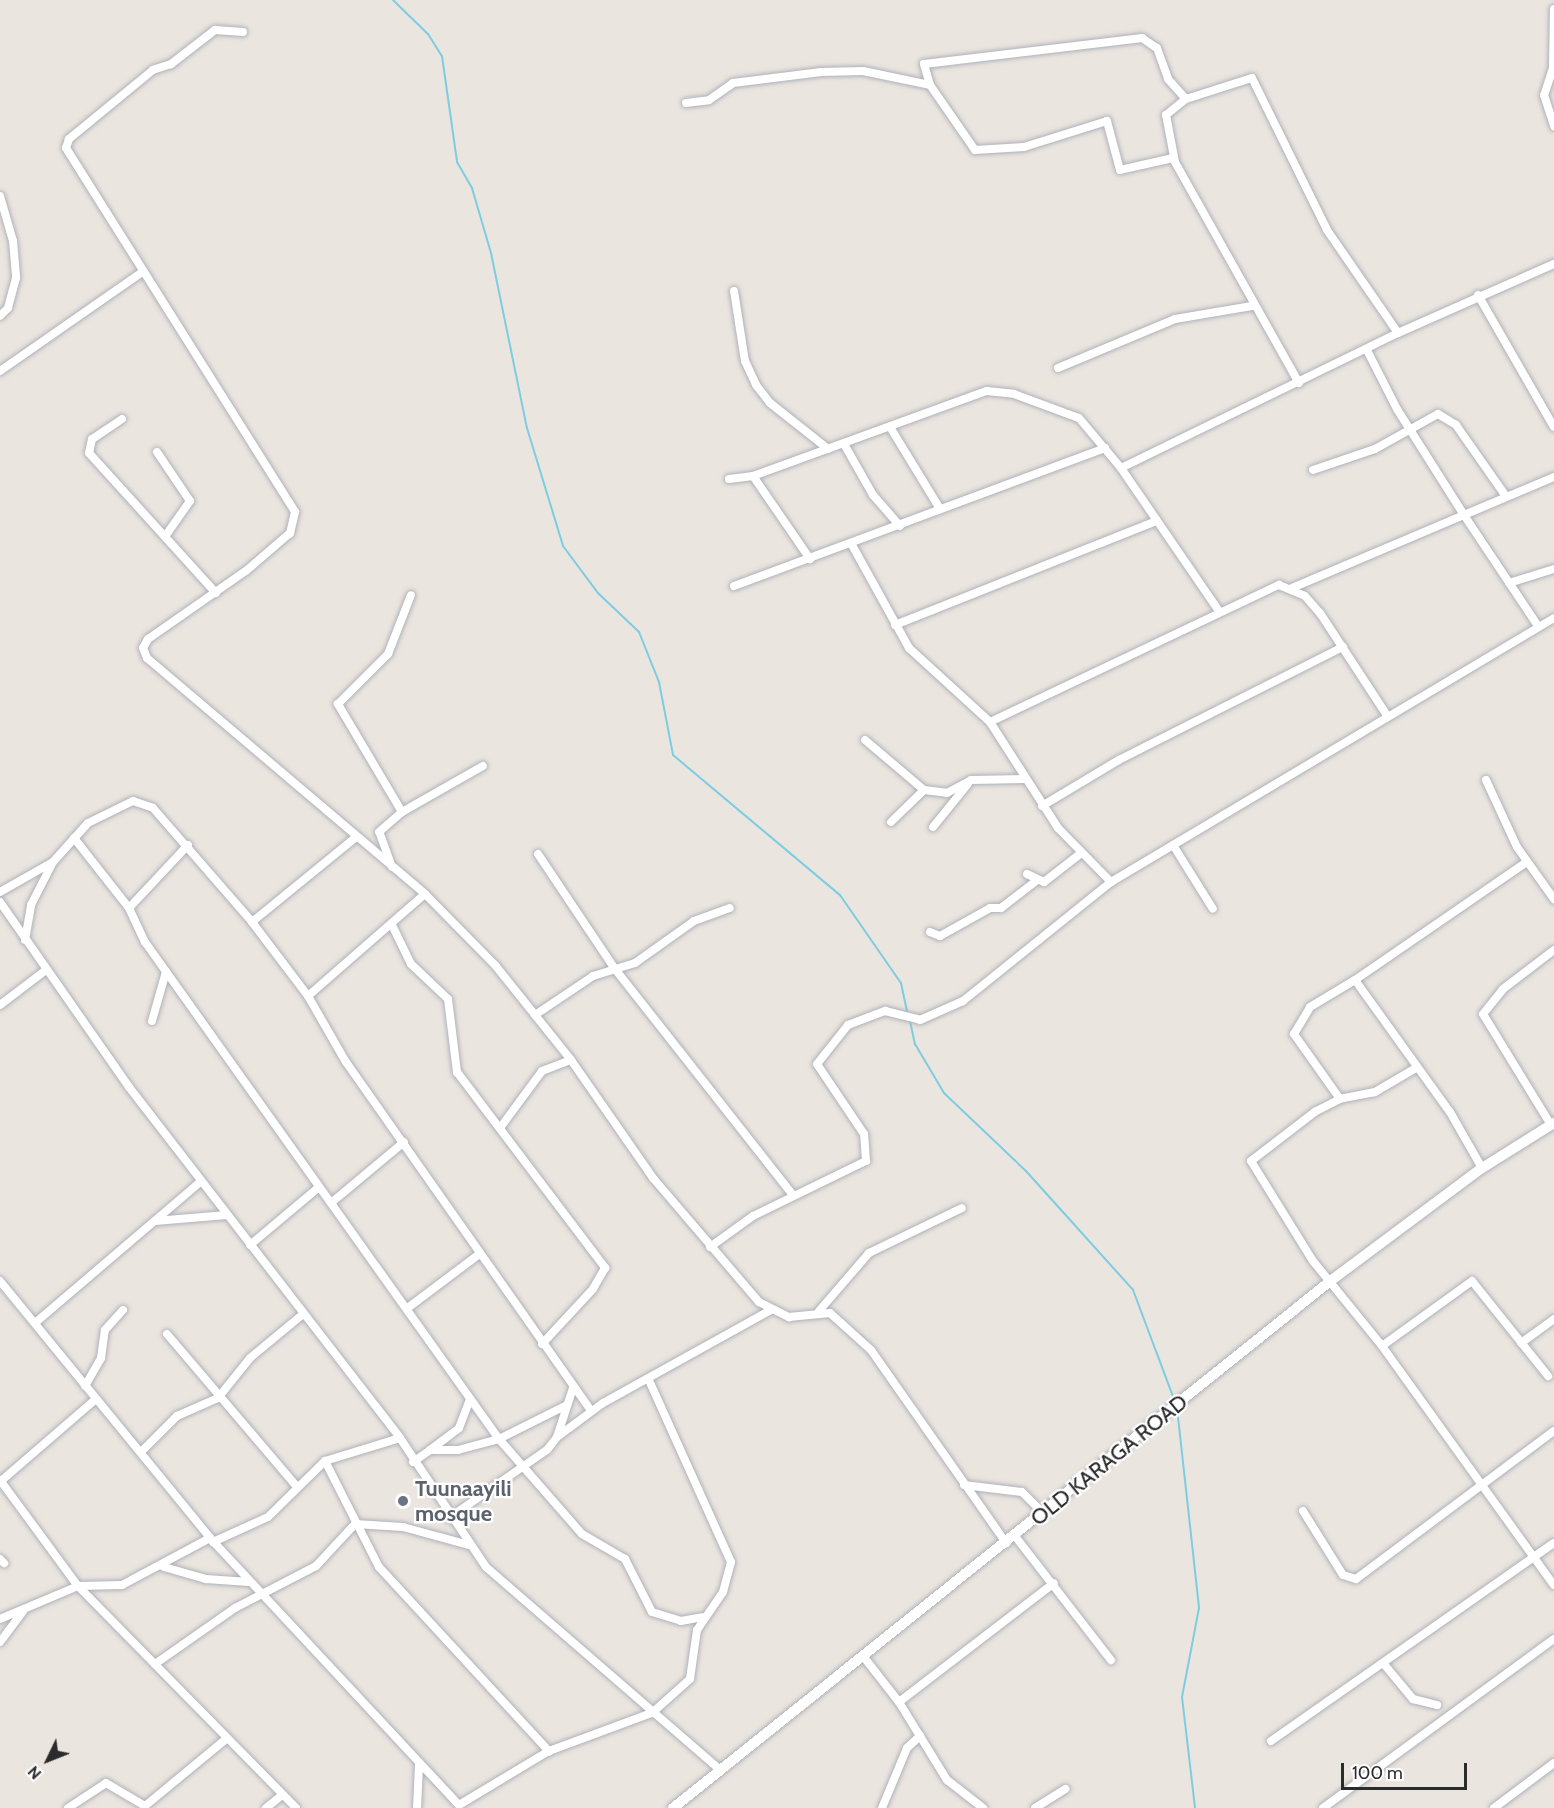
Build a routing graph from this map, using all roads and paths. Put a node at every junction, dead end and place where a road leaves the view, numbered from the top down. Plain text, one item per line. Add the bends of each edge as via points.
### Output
1 (1554, 9) edge
2 (243, 32) dead end
3 (930, 86) junction
4 (1186, 99) junction
5 (686, 103) dead end
6 (1554, 126) edge
7 (1173, 158) junction
8 (0, 195) edge
9 (1554, 264) edge
10 (141, 273) junction
11 (734, 291) dead end
12 (1478, 295) junction
13 (1252, 306) junction
14 (0, 316) edge
15 (1398, 333) junction
16 (1367, 350) junction
17 (1058, 368) dead end
18 (0, 371) edge
19 (1299, 383) junction
20 (122, 418) dead end
21 (890, 427) junction
22 (1411, 427) junction
23 (1554, 427) edge
24 (844, 444) junction
25 (1105, 448) junction
26 (828, 449) junction
27 (157, 452) dead end
28 (1121, 468) junction
29 (1313, 470) dead end
30 (753, 476) junction
31 (1554, 477) edge
32 (729, 479) dead end
33 (1505, 495) junction
34 (940, 509) junction
35 (1464, 515) junction
36 (1157, 521) junction
37 (900, 526) junction
38 (166, 535) junction
39 (852, 545) junction
40 (810, 560) junction
41 (1554, 569) edge
42 (1509, 583) junction
43 (734, 586) dead end
44 (1292, 588) junction
45 (216, 593) junction
46 (411, 595) dead end
47 (1219, 611) junction
48 (1554, 618) edge
49 (895, 625) junction
50 (1538, 626) junction
51 (1343, 647) junction
52 (1386, 714) junction
53 (990, 722) junction
54 (865, 740) dead end
55 (483, 766) dead end
56 (1025, 779) junction
57 (971, 780) junction
58 (1486, 780) dead end
59 (924, 789) junction
60 (1042, 806) junction
61 (402, 812) junction
62 (891, 822) dead end
63 (933, 827) dead end
64 (74, 838) junction
65 (355, 838) junction
66 (188, 844) junction
67 (1173, 845) junction
68 (538, 854) dead end
69 (1080, 854) junction
70 (53, 862) junction
71 (1527, 862) junction
72 (394, 872) junction
73 (1027, 874) dead end
74 (1036, 881) junction
75 (1111, 882) junction
76 (0, 892) edge
77 (424, 894) junction
78 (1554, 899) edge
79 (0, 902) edge
80 (129, 908) junction
81 (730, 908) dead end
82 (1214, 909) dead end
83 (252, 922) junction
84 (392, 925) junction
85 (930, 932) dead end
86 (24, 940) junction
87 (1554, 950) edge
88 (615, 969) junction
89 (46, 970) junction
90 (166, 972) junction
91 (1355, 980) junction
92 (308, 996) junction
93 (0, 1005) edge
94 (535, 1015) junction
95 (152, 1021) dead end
96 (571, 1060) junction
97 (1416, 1068) junction
98 (1340, 1099) junction
99 (1553, 1124) edge
100 (500, 1128) junction
101 (404, 1142) junction
102 (1482, 1168) junction
103 (201, 1181) junction
104 (319, 1187) junction
105 (794, 1195) junction
106 (331, 1203) junction
107 (962, 1208) dead end
108 (227, 1215) junction
109 (155, 1221) junction
110 (250, 1245) junction
111 (710, 1247) junction
112 (478, 1255) junction
113 (0, 1281) edge
114 (1329, 1282) junction
115 (409, 1307) junction
116 (123, 1310) dead end
117 (771, 1310) junction
118 (819, 1311) junction
119 (302, 1315) junction
120 (1554, 1319) edge
121 (35, 1323) junction
122 (167, 1334) dead end
123 (542, 1344) junction
124 (1521, 1344) junction
125 (1382, 1346) junction
126 (1548, 1376) dead end
127 (649, 1380) junction
128 (85, 1386) junction
129 (573, 1388) junction
130 (218, 1398) junction
131 (96, 1399) junction
132 (470, 1400) junction
133 (567, 1405) junction
134 (591, 1410) junction
135 (1554, 1431) edge
136 (557, 1437) junction
137 (400, 1438) junction
138 (499, 1438) junction
139 (430, 1450) junction
140 (141, 1452) junction
141 (325, 1461) junction
142 (413, 1462) junction
143 (528, 1466) junction
144 (0, 1481) edge
145 (1484, 1484) junction
146 (964, 1485) junction
147 (297, 1487) junction
148 (1303, 1511) dead end
149 (1043, 1513) junction
150 (449, 1518) junction
151 (356, 1524) junction
152 (1010, 1539) junction
153 (211, 1540) junction
154 (1554, 1543) edge
155 (469, 1545) junction
156 (1534, 1559) junction
157 (164, 1567) junction
158 (249, 1582) junction
159 (1054, 1583) junction
160 (1554, 1585) edge
161 (78, 1586) junction
162 (263, 1594) junction
163 (23, 1611) junction
164 (703, 1617) junction
165 (0, 1619) edge
166 (1554, 1639) edge
167 (0, 1642) edge
168 (863, 1656) junction
169 (1111, 1660) dead end
170 (1383, 1663) junction
171 (155, 1664) junction
172 (899, 1702) junction
173 (1437, 1706) dead end
174 (652, 1713) junction
175 (920, 1736) junction
176 (226, 1739) junction
177 (1271, 1741) dead end
178 (549, 1751) junction
179 (1554, 1763) edge
180 (419, 1765) junction
181 (720, 1770) junction
182 (1066, 1789) dead end
183 (282, 1795) junction
184 (458, 1807) edge
185 (69, 1808) edge
186 (266, 1808) edge
187 (296, 1808) edge
188 (417, 1808) edge
189 (673, 1808) edge
190 (882, 1808) edge
191 (983, 1808) edge
192 (1035, 1808) edge
193 (1323, 1808) edge
194 (1494, 1808) edge

1 - 6 street via 1553,68 1544,94
2 - 10 street via 215,30 171,64 153,70 69,139 68,157
3 - 4 street via 924,64 931,59 1142,38 1157,48 1168,79
3 - 5 street via 863,71 821,72 733,83 710,100
3 - 7 street via 975,150 1024,147 1107,121 1120,170
4 - 7 street via 1166,115
4 - 15 street via 1251,78 1327,230
7 - 13 street
8 - 14 street via 13,241 16,278 8,308
9 - 12 street
10 - 18 street
10 - 45 street via 295,512 290,533
11 - 26 street via 745,361 756,385 770,403
12 - 15 street
12 - 23 street
13 - 17 street via 1175,319
13 - 19 street
15 - 16 street
16 - 19 street
16 - 22 street
19 - 28 street
20 - 38 street via 93,439 89,453
21 - 24 street
21 - 25 street via 987,391 1058,406 1079,418
21 - 34 street
22 - 29 street via 1375,449
22 - 33 street via 1429,416 1445,415
22 - 35 street
24 - 26 street
24 - 37 street via 873,495
25 - 28 street
25 - 34 street
26 - 30 street
27 - 38 street via 190,501
28 - 36 street
30 - 32 street
30 - 40 street
31 - 33 street
33 - 35 street
34 - 37 street
35 - 42 street
35 - 44 street
36 - 47 street
36 - 49 street
37 - 39 street
38 - 45 street
39 - 40 street
39 - 49 street
40 - 43 street
41 - 42 street
42 - 50 street
44 - 47 street via 1265,588
44 - 51 street via 1320,612
45 - 65 street via 148,639 143,648 147,658
46 - 61 street via 388,654 338,704
47 - 53 street
48 - 50 street
49 - 53 street via 918,659
50 - 52 street
51 - 52 street
51 - 60 street via 1130,754
52 - 67 street
53 - 56 street
54 - 59 street
55 - 61 street
56 - 57 street
56 - 60 street
57 - 59 street via 947,793
57 - 63 street
58 - 71 street
59 - 62 street
60 - 69 street
61 - 72 street via 378,832
64 - 66 street via 112,807 133,801 153,808
64 - 70 street
64 - 80 street
65 - 72 street
65 - 83 street
66 - 80 street
66 - 83 street
67 - 75 street
67 - 82 street
68 - 88 street
69 - 74 street via 1053,878
69 - 75 street
70 - 76 street
70 - 86 street via 31,905
71 - 78 street
71 - 91 street
72 - 77 street
73 - 74 street
74 - 85 street via 1001,908 990,908 940,936
75 - 105 street via 963,1001 920,1020 885,1011 848,1025 817,1064 864,1134 866,1161
77 - 84 street
77 - 94 street via 495,965
79 - 86 street
80 - 90 street
81 - 88 street via 694,921 634,963
83 - 92 street
84 - 92 street
84 - 100 street via 411,964 448,999 452,1063
86 - 89 street
87 - 99 street via 1503,989 1483,1014
88 - 94 street via 593,976
88 - 105 street
89 - 93 street
89 - 103 street
90 - 95 street
90 - 104 street
91 - 97 street
91 - 98 street via 1310,1008 1294,1034
92 - 101 street via 346,1062
94 - 96 street
96 - 100 street via 542,1071
96 - 111 street via 607,1119
97 - 98 street via 1375,1092
97 - 102 street
98 - 114 street via 1257,1151 1251,1161
99 - 102 street, OLD KARAGA ROAD
100 - 123 street via 605,1268 593,1289
101 - 106 street
101 - 112 street
102 - 114 street, OLD KARAGA ROAD
103 - 108 street
103 - 109 street
104 - 106 street
104 - 110 street
105 - 111 street
106 - 115 street
107 - 118 street via 869,1253
108 - 109 street
108 - 110 street
109 - 121 street
110 - 119 street
111 - 117 street
112 - 115 street
112 - 123 street
113 - 121 street
114 - 125 street
114 - 149 street, OLD KARAGA ROAD
115 - 132 street via 459,1375
116 - 128 street via 105,1330 101,1358
117 - 118 street via 789,1317
117 - 127 street
118 - 146 street via 845,1323 871,1350 909,1398
119 - 130 street via 250,1358
119 - 137 street
120 - 124 street
121 - 128 street
122 - 130 street
123 - 129 street
124 - 125 street via 1472,1281
124 - 126 street
125 - 145 street
127 - 134 street
127 - 164 street via 731,1562 723,1593
128 - 131 street
129 - 133 street
129 - 134 street
130 - 140 street via 177,1416
130 - 147 street
131 - 140 street
131 - 144 street
132 - 138 street
132 - 139 street via 459,1428
133 - 136 street
133 - 138 street
134 - 136 street
135 - 145 street
136 - 143 street
137 - 141 street
137 - 142 street
138 - 139 street via 458,1450
138 - 143 street
139 - 142 street
140 - 153 street
141 - 147 street
141 - 151 street
142 - 150 street
143 - 150 street
143 - 164 street via 582,1534 625,1558 652,1612 681,1621
144 - 161 street
145 - 148 street via 1356,1579 1343,1575
145 - 156 street
146 - 149 street via 1022,1492
146 - 152 street
147 - 153 street via 268,1516
149 - 152 street, OLD KARAGA ROAD
150 - 155 street
151 - 155 street via 403,1527
151 - 162 street via 316,1566
151 - 178 street via 379,1567
152 - 159 street
152 - 168 street, OLD KARAGA ROAD
153 - 157 street
153 - 158 street
154 - 156 street
155 - 174 street via 530,1608
156 - 160 street
156 - 170 street
157 - 158 street via 206,1579
157 - 161 street via 145,1569 116,1587
158 - 162 street
159 - 169 street
159 - 172 street
161 - 163 street
161 - 171 street
162 - 171 street
162 - 180 street
163 - 165 street
163 - 167 street
164 - 174 street via 690,1679
166 - 193 street
168 - 172 street
168 - 181 street, OLD KARAGA ROAD
170 - 173 street via 1413,1699
170 - 177 street
171 - 176 street
172 - 175 street
174 - 178 street
174 - 181 street
175 - 190 street via 907,1748
175 - 191 street via 947,1780
176 - 183 street
176 - 185 street via 145,1806 106,1783
178 - 184 street
179 - 194 street
180 - 184 street
180 - 188 street
181 - 189 street, OLD KARAGA ROAD
182 - 192 street
183 - 186 street
183 - 187 street

